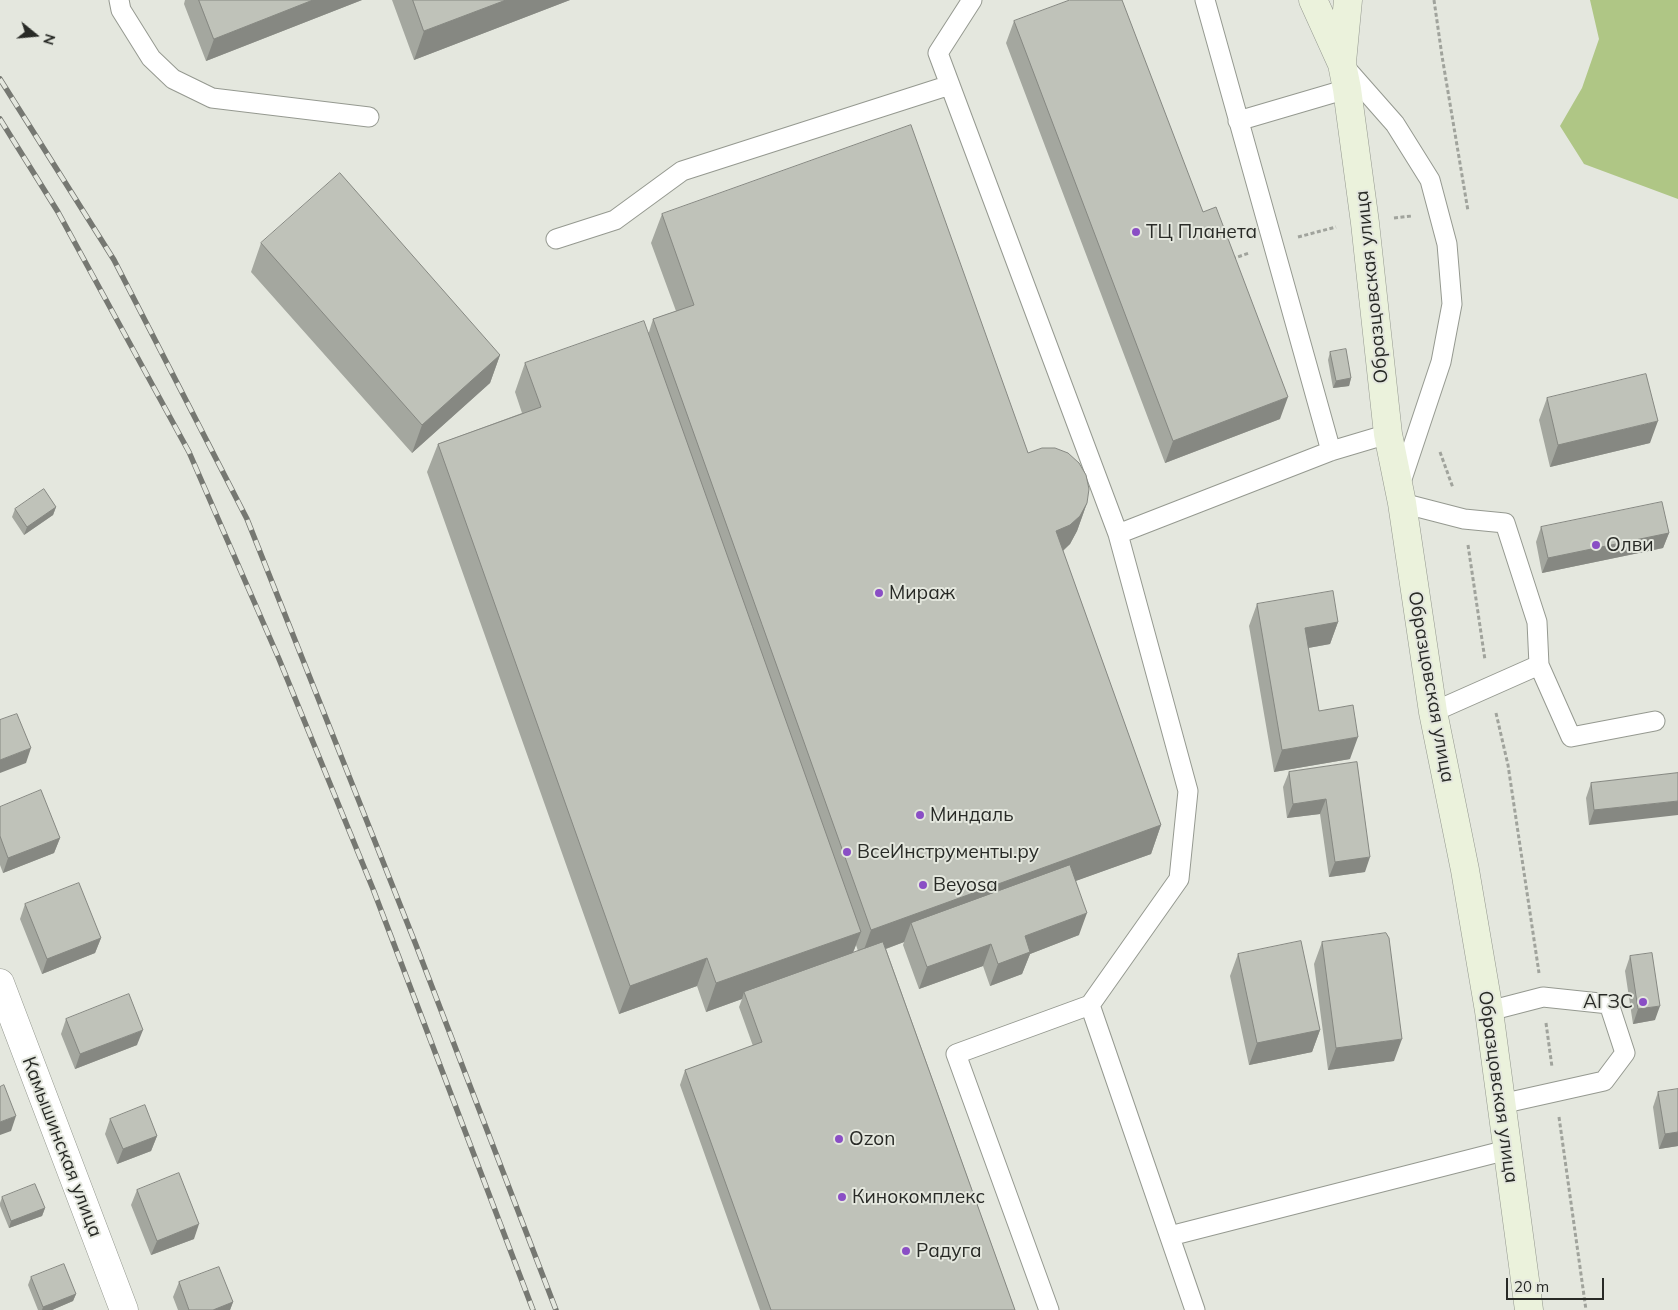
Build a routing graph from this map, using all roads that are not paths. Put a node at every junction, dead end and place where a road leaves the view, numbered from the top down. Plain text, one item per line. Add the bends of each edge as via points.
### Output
1 (119, 0) edge
2 (972, 0) edge
3 (1205, 0) edge
4 (1313, 0) edge
5 (1348, 0) edge
6 (1345, 76) junction
7 (950, 85) junction
8 (369, 117) dead end
9 (1238, 121) junction
10 (556, 240) dead end
11 (1388, 434) junction
12 (1331, 451) junction
13 (1400, 496) junction
14 (1118, 534) junction
15 (1539, 665) junction
16 (1433, 712) junction
17 (1655, 721) dead end
18 (0, 983) edge
19 (1090, 1005) junction
20 (1488, 1012) junction
21 (1501, 1104) junction
22 (1507, 1150) junction
23 (1170, 1236) junction
24 (124, 1310) edge
25 (1049, 1310) edge
26 (1195, 1310) edge
27 (1529, 1310) edge

1 - 8 lane via 121,10 151,58 173,79 212,98
2 - 7 lane via 938,53
3 - 9 lane
4 - 6 main road
5 - 6 main road
6 - 9 lane
6 - 11 main road, Образцовская улица
6 - 13 lane via 1395,124 1430,180 1447,244 1452,304 1441,362
7 - 10 lane via 682,171 615,220
7 - 14 lane
9 - 12 lane
11 - 12 lane
11 - 13 main road, Образцовская улица
12 - 14 lane
13 - 15 lane via 1464,519 1505,523 1537,622
13 - 16 main road, Образцовская улица
14 - 19 lane via 1188,791 1179,879
15 - 16 lane
15 - 17 lane via 1571,737
16 - 20 main road, Образцовская улица via 1465,870
18 - 24 street, Камышинская улица
19 - 23 lane
19 - 25 lane via 956,1054
20 - 21 main road, Образцовская улица
20 - 21 lane via 1543,997 1609,1004 1625,1053 1604,1081
21 - 22 main road, Образцовская улица
22 - 23 lane
22 - 27 main road, Образцовская улица
23 - 26 lane

